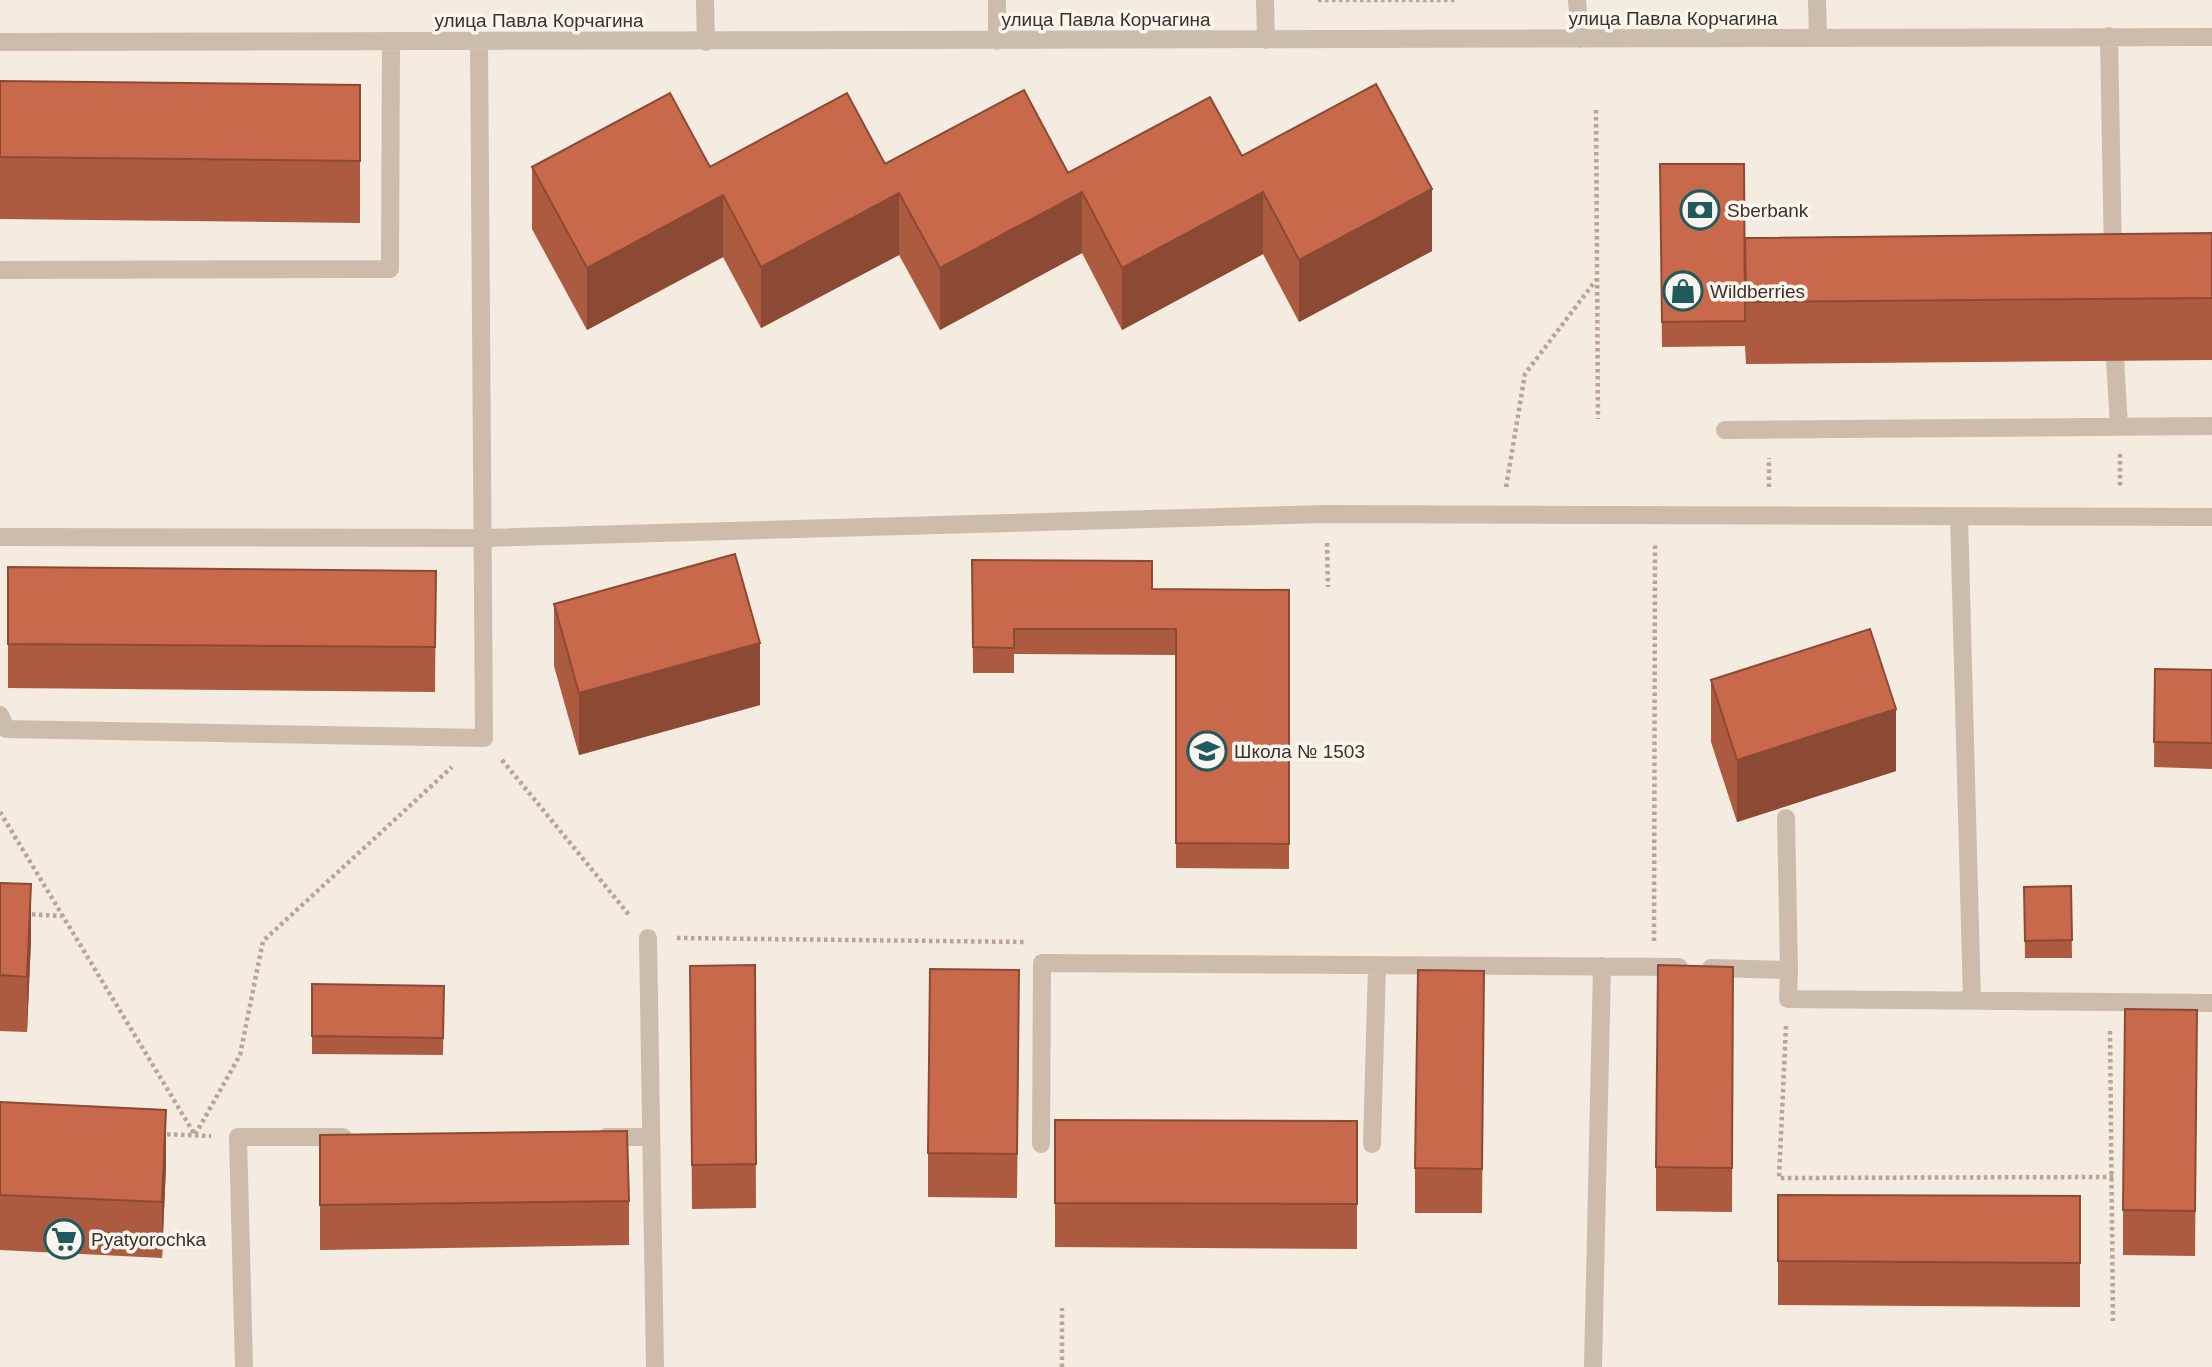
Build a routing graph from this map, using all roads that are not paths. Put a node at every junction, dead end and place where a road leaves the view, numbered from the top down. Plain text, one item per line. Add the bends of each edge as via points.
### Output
1 (705, 0) edge
2 (997, 0) edge
3 (1265, 0) edge
4 (1577, 0) edge
5 (1817, 0) edge
6 (2109, 36) junction
7 (2212, 37) edge
8 (1818, 38) junction
9 (1580, 39) junction
10 (1266, 40) junction
11 (391, 41) junction
12 (997, 41) junction
13 (0, 42) edge
14 (478, 42) junction
15 (706, 42) junction
16 (0, 270) edge
17 (2113, 282) edge
18 (2115, 359) edge
19 (2119, 426) junction
20 (2212, 426) edge
21 (1725, 430) dead end
22 (1959, 517) junction
23 (2212, 517) edge
24 (0, 537) edge
25 (482, 538) junction
26 (0, 715) edge
27 (1786, 818) dead end
28 (648, 938) road end
29 (1377, 966) junction
30 (1602, 966) junction
31 (1789, 970) junction
32 (1972, 1001) junction
33 (2212, 1003) edge
34 (362, 1137) edge
35 (582, 1138) edge
36 (651, 1138) junction
37 (1041, 1144) dead end
38 (1372, 1144) dead end
39 (244, 1367) edge
40 (655, 1367) edge
41 (1593, 1367) edge

1 - 15 street
2 - 12 street
3 - 10 street
4 - 9 street
5 - 8 street
6 - 7 street, улица Павла Корчагина
6 - 8 street, улица Павла Корчагина
6 - 17 street
8 - 9 street, улица Павла Корчагина
9 - 10 street, улица Павла Корчагина
10 - 12 street, улица Павла Корчагина
11 - 13 street, улица Павла Корчагина
11 - 14 street, улица Павла Корчагина
11 - 16 street via 390,269
12 - 15 street, улица Павла Корчагина
14 - 15 street, улица Павла Корчагина
14 - 25 street
18 - 19 street
19 - 20 street
19 - 21 street
22 - 23 street
22 - 25 street via 1326,514
22 - 32 street
24 - 25 street
25 - 26 street via 484,738 6,729
27 - 31 street
28 - 36 street
29 - 30 street
29 - 37 street via 1042,963
29 - 38 street
30 - 31 street
30 - 41 street
31 - 32 street via 1788,999
32 - 33 street
34 - 39 street via 238,1137
35 - 36 street
36 - 40 street

